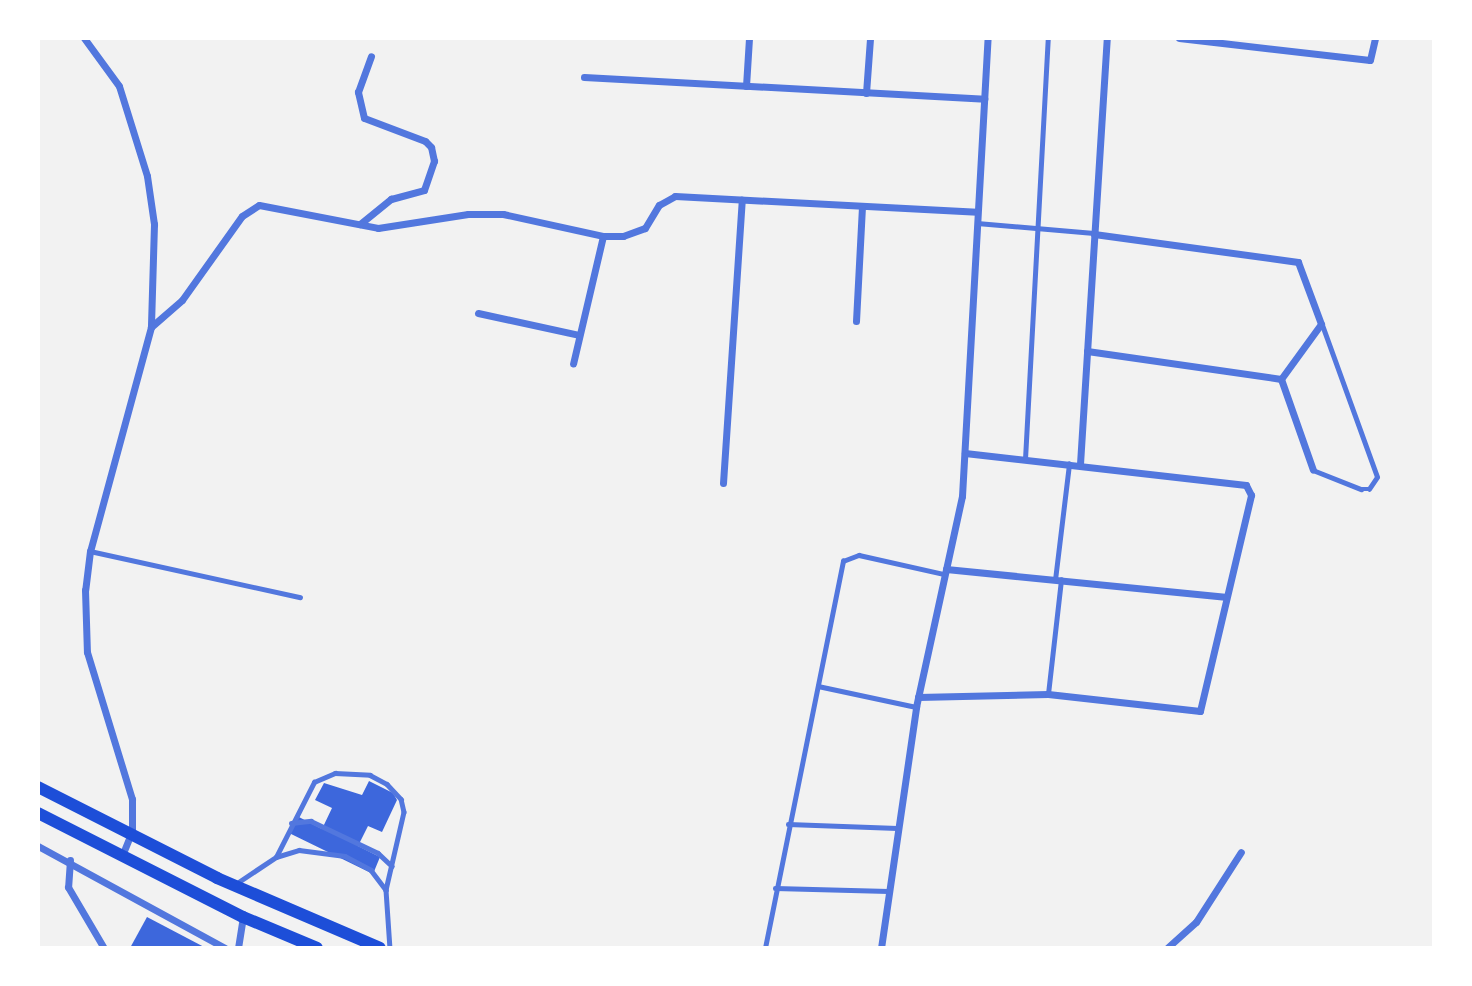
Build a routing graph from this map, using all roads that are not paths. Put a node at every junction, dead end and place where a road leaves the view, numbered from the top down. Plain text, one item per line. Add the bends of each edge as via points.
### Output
1 (84, 38) edge
2 (749, 38) edge
3 (870, 38) edge
4 (988, 38) edge
5 (1048, 38) edge
6 (1107, 38) edge
7 (1179, 38) edge
8 (1375, 38) edge
9 (370, 56) dead end
10 (583, 77) dead end
11 (746, 86) junction
12 (866, 93) junction
13 (984, 99) junction
14 (742, 200) junction
15 (862, 206) junction
16 (977, 212) junction
17 (976, 223) junction
18 (360, 224) junction
19 (1037, 228) junction
20 (1094, 233) junction
21 (603, 236) junction
22 (478, 313) dead end
23 (856, 321) dead end
24 (1321, 324) junction
25 (151, 327) junction
26 (579, 335) junction
27 (1087, 351) junction
28 (573, 364) dead end
29 (1281, 379) junction
30 (965, 453) junction
31 (1025, 459) junction
32 (1069, 463) junction
33 (1080, 464) junction
34 (1312, 470) joint
35 (723, 484) dead end
36 (90, 551) junction
37 (945, 571) junction
38 (1058, 580) junction
39 (300, 597) dead end
40 (1225, 597) junction
41 (818, 686) junction
42 (1048, 694) junction
43 (918, 697) junction
44 (916, 707) junction
45 (38, 787) edge
46 (38, 813) edge
47 (290, 823) junction
48 (788, 824) junction
49 (897, 828) junction
50 (132, 831) junction
51 (38, 846) edge
52 (1241, 852) dead end
53 (123, 853) junction
54 (275, 857) junction
55 (70, 860) junction
56 (392, 867) junction
57 (233, 885) junction
58 (775, 888) junction
59 (386, 890) junction
60 (888, 891) junction
61 (243, 917) junction
62 (104, 947) edge
63 (225, 947) edge
64 (238, 947) edge
65 (317, 947) edge
66 (380, 947) edge
67 (390, 947) edge
68 (765, 947) edge
69 (881, 947) edge
70 (1167, 947) edge

1 - 25 street via 119,86 147,176 154,224
2 - 11 street
3 - 12 street
4 - 13 street
5 - 19 lane
6 - 20 street
7 - 8 street via 1370,60
9 - 18 street via 358,92 364,118 425,141 434,161 418,195 391,199
10 - 11 street
11 - 12 street
12 - 13 street
13 - 16 street
14 - 15 street
14 - 21 street via 675,196 659,205 645,228 623,236
14 - 35 street
15 - 16 street
15 - 23 street
16 - 17 street
17 - 19 lane
17 - 30 street
18 - 21 street via 407,226 468,214 503,214
18 - 25 street via 259,205 242,216 182,300
19 - 20 lane
19 - 31 lane
20 - 24 street via 1298,262
20 - 27 street
21 - 26 street
22 - 26 street
24 - 29 street
24 - 34 lane via 1377,477 1369,489 1361,489
25 - 36 street
26 - 28 street
27 - 29 street
27 - 33 street
29 - 34 street
30 - 31 street
30 - 37 street via 962,496
31 - 32 street
32 - 33 street
32 - 38 lane
33 - 40 street via 1246,485 1251,495
36 - 39 lane
36 - 50 street via 85,590 87,652 132,799
37 - 38 street
37 - 41 lane via 859,555 843,561
37 - 43 street
38 - 40 street
38 - 42 lane
40 - 42 street via 1200,711
41 - 44 lane
41 - 48 lane
42 - 43 street
43 - 44 street
44 - 49 street
45 - 50 main road
46 - 53 main road
47 - 54 lane
47 - 56 lane via 311,821 378,853
47 - 56 lane via 314,782 335,773 369,775 401,799 404,811
48 - 49 lane
48 - 58 lane
49 - 60 street
50 - 53 street
50 - 57 main road
51 - 55 street
52 - 70 street via 1196,922
53 - 61 main road
54 - 57 lane
54 - 59 lane via 299,850 345,856 370,870
55 - 62 street via 68,887
55 - 63 street
56 - 59 lane
57 - 66 main road
58 - 60 lane
58 - 68 lane
59 - 67 lane
60 - 69 street
61 - 64 street
61 - 65 main road

